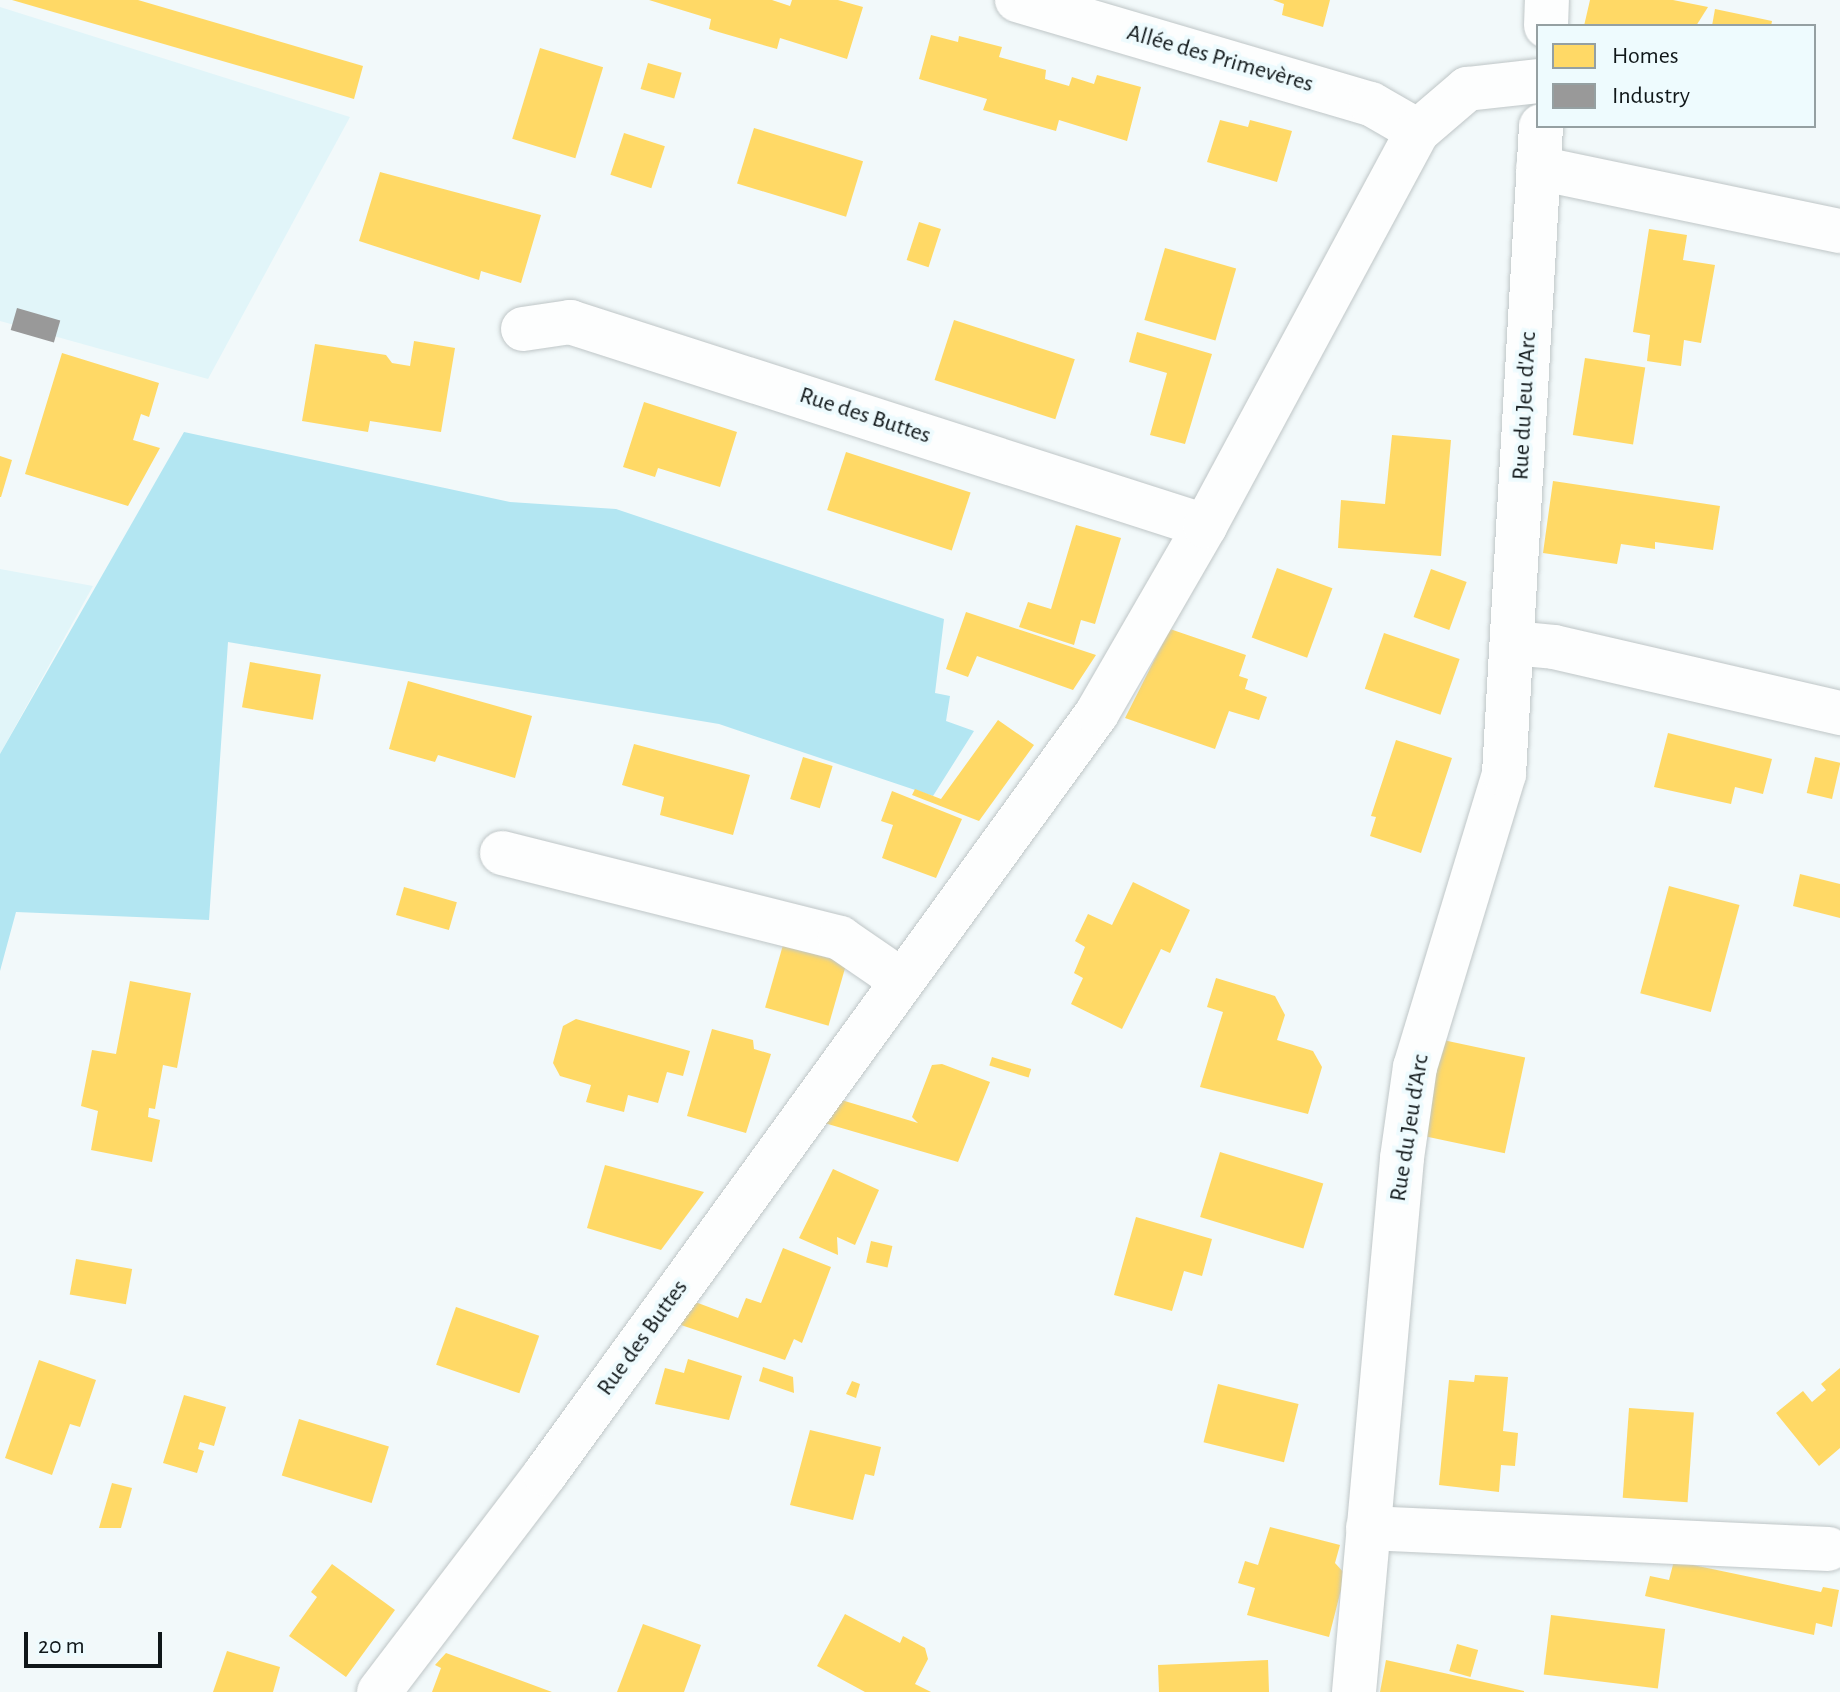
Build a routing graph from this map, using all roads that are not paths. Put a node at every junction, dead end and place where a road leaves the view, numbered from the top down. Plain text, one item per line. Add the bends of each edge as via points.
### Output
1 (1017, 0) edge
2 (1547, 0) edge
3 (1546, 24) edge
4 (1536, 81) edge
5 (1418, 131) junction
6 (1540, 147) edge
7 (1840, 231) edge
8 (523, 329) dead end
9 (1205, 526) junction
10 (1512, 643) junction
11 (1840, 713) edge
12 (502, 853) dead end
13 (901, 980) junction
14 (1368, 1528) junction
15 (1829, 1549) dead end
16 (379, 1692) edge
17 (1354, 1692) edge

1 - 5 street, Allée des Primevères via 1371,104
2 - 3 street
4 - 5 street, Rue des Buttes via 1467,89
5 - 9 street, Rue des Buttes
6 - 7 street, Rue du Jeu d'Arc
6 - 10 street, Rue du Jeu d'Arc
8 - 9 street, Rue des Buttes via 570,322
9 - 13 street, Rue des Buttes via 1097,713
10 - 11 street via 1554,647
10 - 14 street, Rue du Jeu d'Arc via 1504,774 1415,1067
12 - 13 street via 840,938
13 - 16 street, Rue des Buttes via 545,1474
14 - 15 street
14 - 17 street, Rue du Jeu d'Arc

